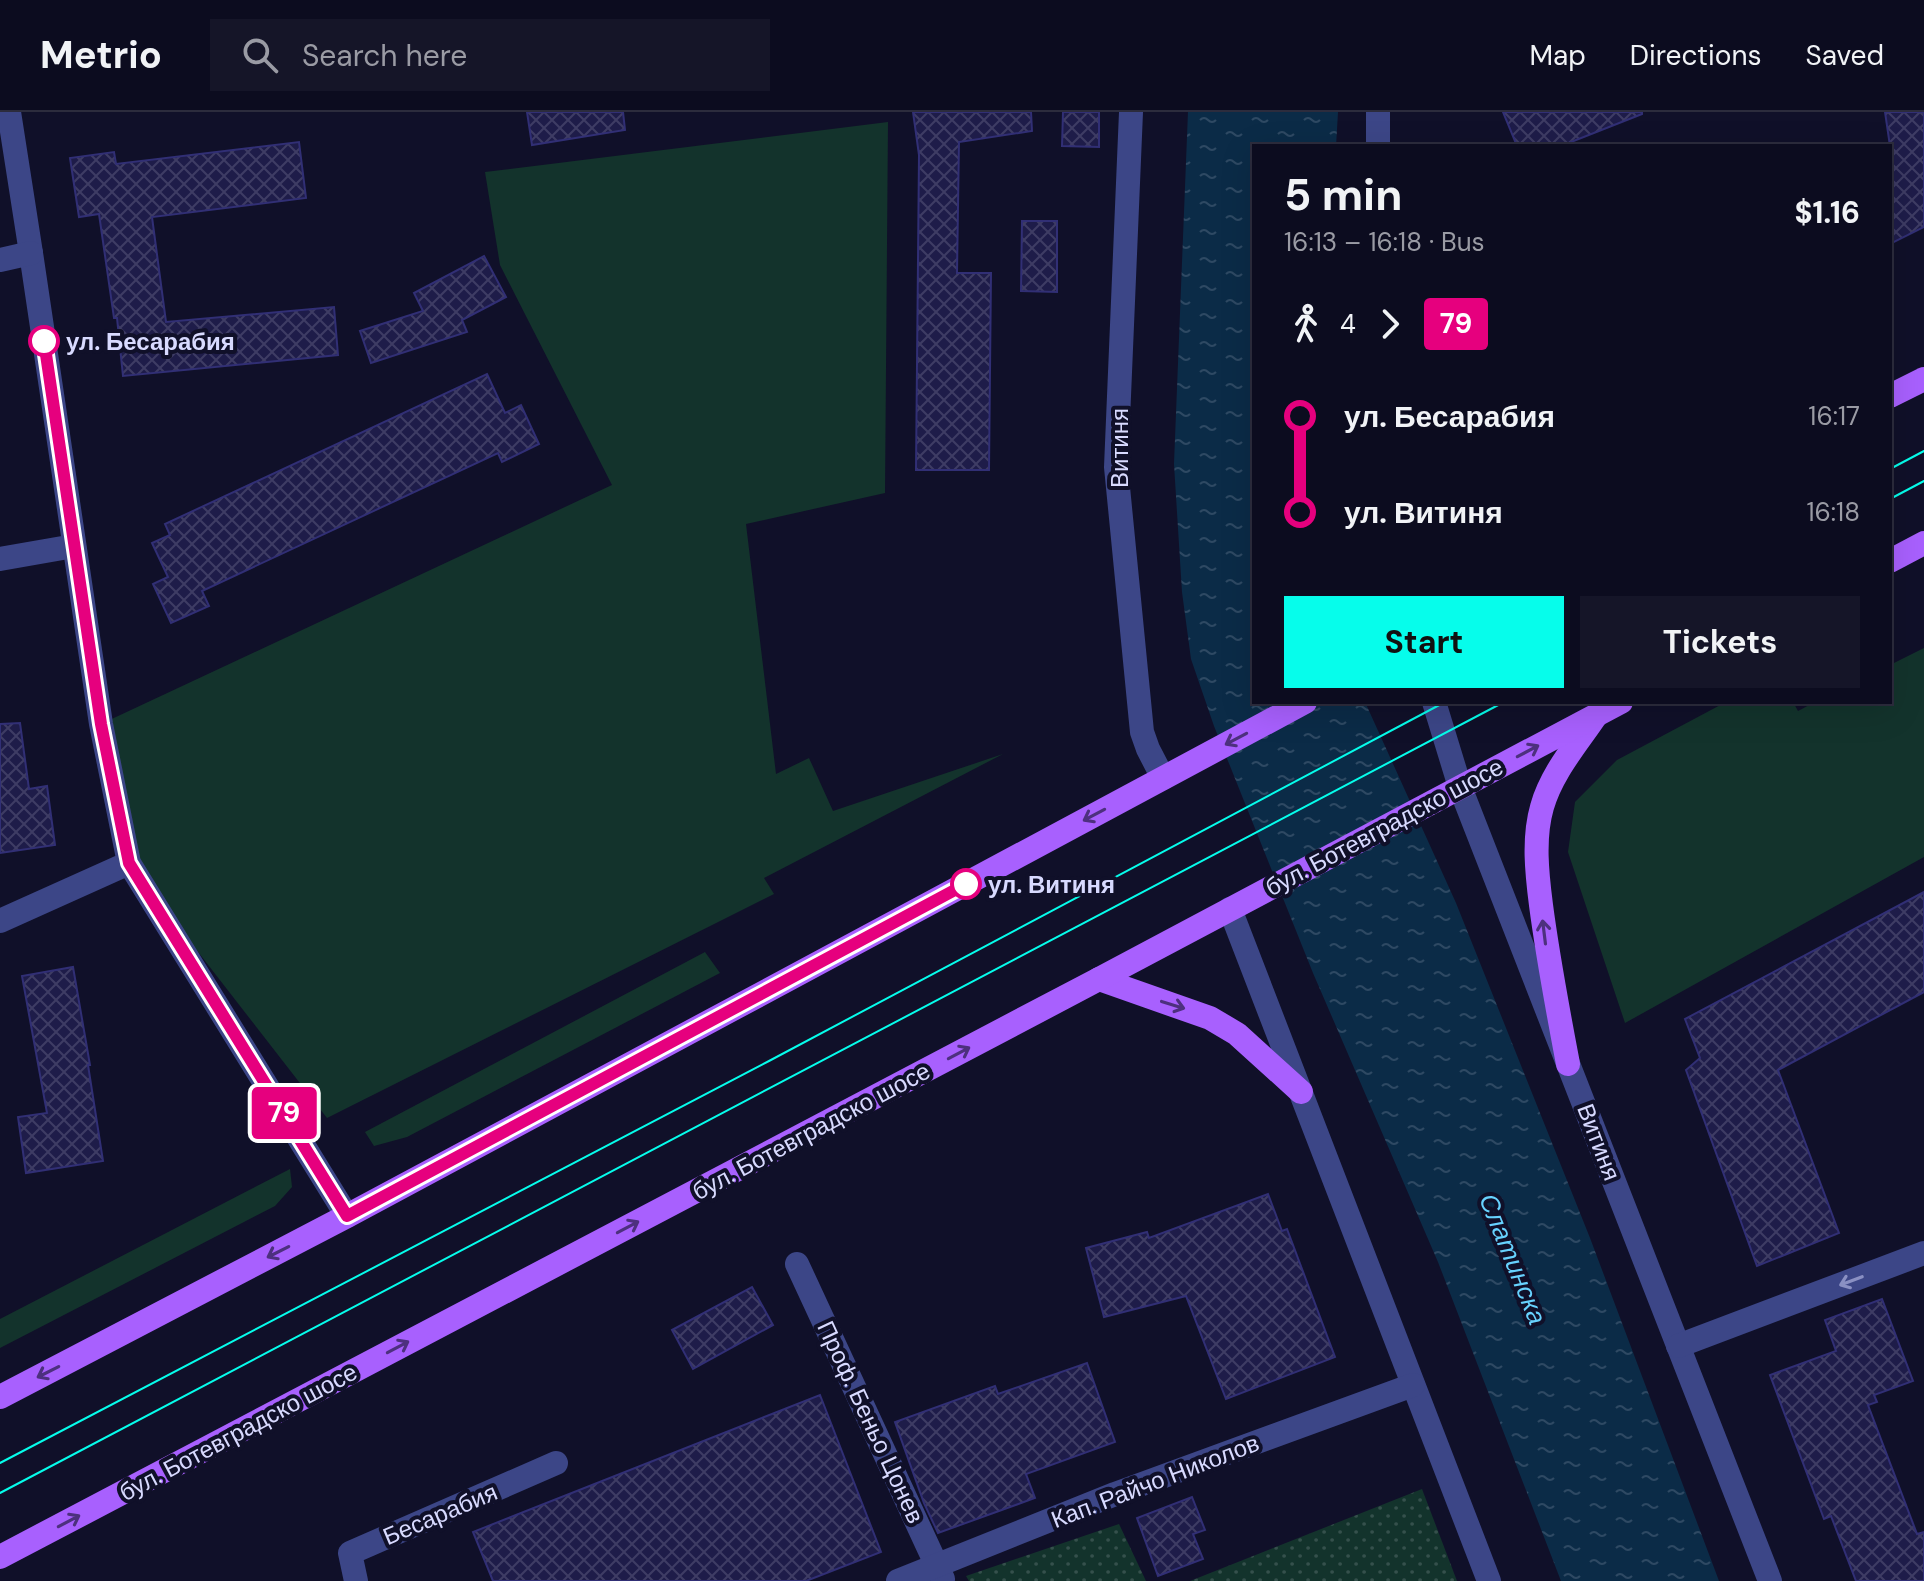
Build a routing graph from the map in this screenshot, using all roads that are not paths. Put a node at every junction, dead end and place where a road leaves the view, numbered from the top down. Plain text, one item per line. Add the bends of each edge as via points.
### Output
1 (9, 112) edge
2 (1131, 112) edge
3 (1378, 112) edge
4 (1378, 144) edge
5 (31, 253) junction
6 (0, 260) edge
7 (1924, 379) edge
8 (1892, 395) edge
9 (1924, 543) edge
10 (74, 546) junction
11 (0, 559) edge
12 (1892, 560) edge
13 (1301, 704) edge
14 (1435, 704) edge
15 (1617, 704) edge
16 (1596, 715) junction
17 (1163, 778) junction
18 (1460, 787) junction
19 (129, 863) junction
20 (1230, 909) junction
21 (0, 921) edge
22 (1099, 979) junction
23 (1568, 1064) junction
24 (1301, 1092) junction
25 (347, 1216) junction
26 (1924, 1253) edge
27 (797, 1264) dead end
28 (1678, 1346) junction
29 (1413, 1385) junction
30 (0, 1397) edge
31 (556, 1463) dead end
32 (0, 1557) edge
33 (941, 1574) edge
34 (356, 1581) edge
35 (898, 1581) edge
36 (1489, 1581) edge
37 (1770, 1581) edge

1 - 5 street
2 - 17 street, Витиня via 1116,467 1142,732
3 - 4 street
5 - 6 street
5 - 10 street
7 - 8 main road
9 - 12 main road
10 - 11 street
10 - 19 street
13 -> 17 main road
14 - 18 street, Витиня
15 - 16 main road, бул. Ботевградско шосе
18 -> 16 main road, бул. Ботевградско шосе
23 -> 16 main road via 1536,865 1542,805
17 -> 25 main road
18 - 20 main road, бул. Ботевградско шосе
18 - 23 street, Витиня
19 - 21 street
19 - 25 street
20 - 22 main road, бул. Ботевградско шосе
20 - 24 street
22 -> 24 main road via 1210,1018 1237,1034
32 -> 22 main road, бул. Ботевградско шосе
23 - 28 street, Витиня
24 - 29 street
25 -> 30 main road
26 -> 28 street
27 - 33 street, Проф. Беньо Цонев
28 - 37 street, Витиня
29 - 33 street, Кап. Райчо Николов via 1115,1494
29 - 36 street
31 - 34 street, Бесарабия via 350,1553
33 - 35 street, Кап. Райчо Николов

